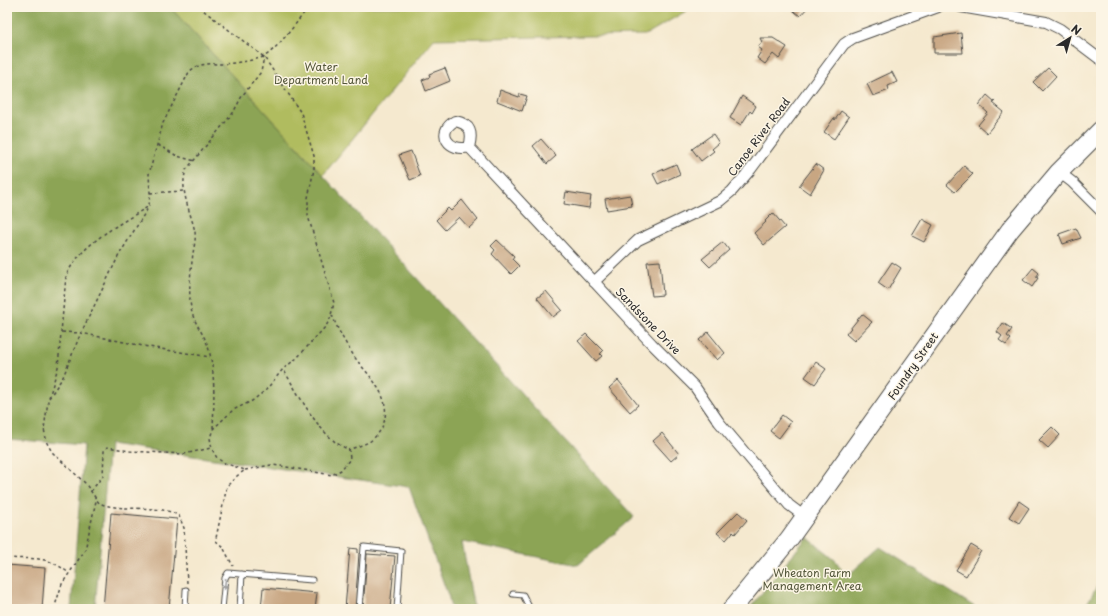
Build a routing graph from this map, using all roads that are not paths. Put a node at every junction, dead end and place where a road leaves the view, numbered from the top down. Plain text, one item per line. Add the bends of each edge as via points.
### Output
1 (938, 7) edge
2 (961, 7) edge
3 (1101, 60) edge
4 (1101, 130) edge
5 (469, 147) dead end
6 (1059, 172) junction
7 (1101, 211) edge
8 (594, 282) junction
9 (805, 517) junction
10 (242, 574) junction
11 (312, 580) dead end
12 (186, 590) road end
13 (513, 594) dead end
14 (185, 609) edge
15 (222, 609) edge
16 (240, 609) edge
17 (358, 609) edge
18 (397, 609) edge
19 (530, 609) edge
20 (733, 609) edge

1 - 8 street, Canoe River Road via 853,38 844,44 732,191 720,201 638,240
2 - 3 street via 1046,22 1060,29
4 - 6 highway, Foundry Street
5 - 8 street, Sandstone Drive
6 - 7 street
6 - 9 highway, Foundry Street via 1010,230
8 - 9 street, Sandstone Drive via 695,387 718,422 789,505
9 - 20 highway, Foundry Street
10 - 11 lane
10 -> 15 lane via 226,575
10 - 16 lane
12 - 14 lane
13 - 19 lane via 523,595
17 - 18 lane via 364,547 401,552

